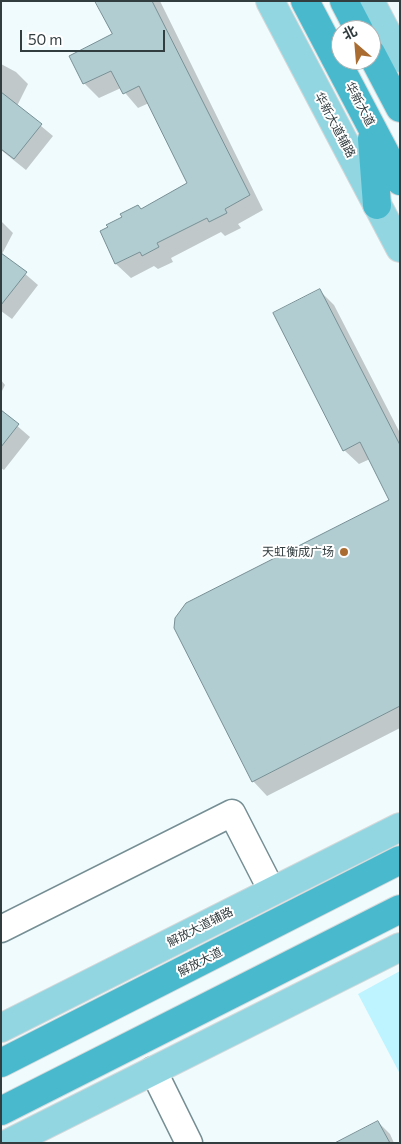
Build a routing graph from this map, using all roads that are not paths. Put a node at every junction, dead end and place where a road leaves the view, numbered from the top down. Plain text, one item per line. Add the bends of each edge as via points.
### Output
1 (270, 1) edge
2 (305, 1) edge
3 (344, 1) edge
4 (370, 1) edge
5 (354, 20) edge
6 (400, 58) edge
7 (380, 70) edge
8 (400, 108) edge
9 (372, 127) junction
10 (400, 181) edge
11 (377, 205) junction
12 (400, 248) edge
13 (400, 827) edge
14 (400, 860) edge
15 (272, 891) junction
16 (400, 909) edge
17 (1, 929) edge
18 (400, 946) edge
19 (1, 1028) edge
20 (1, 1063) edge
21 (153, 1070) junction
22 (1, 1112) edge
23 (9, 1143) edge
24 (189, 1143) edge

1 - 11 main road, 华新大道辅路
2 - 9 highway, 华新大道
3 - 5 highway
4 - 6 main road
7 - 8 highway
9 - 10 highway, 华新大道
9 - 11 highway
11 - 12 main road, 华新大道辅路
13 - 15 main road, 解放大道辅路
14 - 20 highway, 解放大道
15 - 17 lane via 232,813
15 - 19 main road, 解放大道辅路
16 - 22 highway
18 - 21 main road
21 - 23 main road
21 - 24 lane

